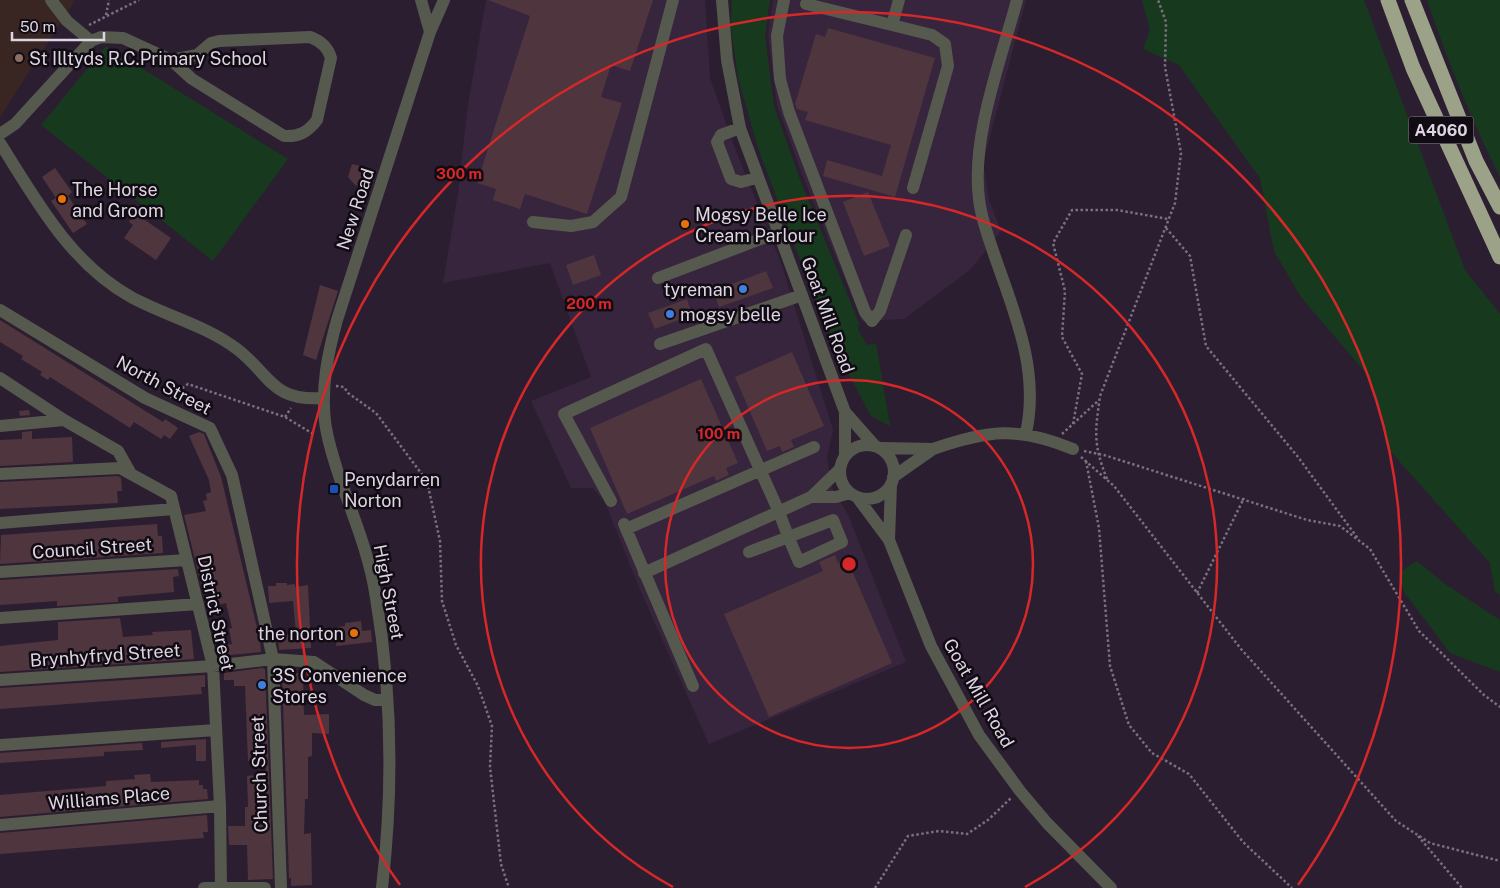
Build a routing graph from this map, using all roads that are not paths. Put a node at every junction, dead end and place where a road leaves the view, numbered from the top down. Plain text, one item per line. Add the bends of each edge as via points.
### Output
1 (51, 0) edge
2 (421, 0) edge
3 (444, 0) edge
4 (673, 0) edge
5 (722, 0) edge
6 (784, 0) edge
7 (899, 0) edge
8 (1018, 0) edge
9 (1388, 0) edge
10 (1412, 0) edge
11 (806, 4) dead end
12 (892, 25) junction
13 (430, 32) junction
14 (91, 40) junction
15 (171, 60) junction
16 (740, 128) junction
17 (0, 134) edge
18 (0, 143) edge
19 (757, 178) junction
20 (912, 188) dead end
21 (1500, 207) edge
22 (533, 222) dead end
23 (779, 232) junction
24 (906, 235) dead end
25 (1500, 257) edge
26 (658, 278) dead end
27 (802, 295) junction
28 (0, 310) edge
29 (660, 344) dead end
30 (0, 378) edge
31 (324, 398) junction
32 (845, 412) junction
33 (64, 420) junction
34 (0, 426) edge
35 (1026, 433) junction
36 (814, 447) dead end
37 (878, 447) junction
38 (933, 449) junction
39 (1073, 449) road end
40 (845, 456) junction
41 (840, 469) junction
42 (760, 470) junction
43 (126, 471) junction
44 (0, 474) edge
45 (892, 480) junction
46 (854, 495) junction
47 (811, 497) junction
48 (611, 501) dead end
49 (174, 509) junction
50 (779, 512) junction
51 (0, 523) edge
52 (890, 540) junction
53 (749, 552) dead end
54 (187, 560) junction
55 (0, 572) edge
56 (644, 573) junction
57 (198, 604) junction
58 (0, 618) edge
59 (273, 659) junction
60 (213, 666) junction
61 (0, 680) edge
62 (693, 686) dead end
63 (388, 700) junction
64 (216, 730) junction
65 (0, 744) edge
66 (220, 806) junction
67 (0, 825) edge
68 (221, 887) edge
69 (204, 888) edge
70 (264, 888) edge
71 (281, 888) edge
72 (382, 888) edge
73 (1111, 888) edge

1 - 14 street via 67,21
2 - 13 street
3 - 13 street, New Road
4 - 22 street via 621,197 593,222 571,226
5 - 16 street, Goat Mill Road via 727,60
6 - 24 street via 777,36 780,79 789,112 864,312 872,322 880,311
7 - 12 street
8 - 35 street via 984,122 977,158 977,179 985,227 1028,356 1031,401
9 - 25 highway, A4060 via 1413,68
10 - 21 highway, A4060 via 1476,161
11 - 12 street
12 - 20 street via 932,35 945,44 948,66
13 - 31 street, New Road via 337,320 327,359
14 - 15 street via 123,38
14 - 17 street via 14,124
15 - 15 street via 197,55 211,43 219,41 310,37 322,43 331,58 321,112 312,128 295,137 274,131 192,79
16 - 19 street, Goat Mill Road
16 - 19 street via 720,135 717,142 731,179 741,182
18 - 31 street via 46,216 86,263 130,296 237,349 266,381 283,392 297,397
19 - 23 street, Goat Mill Road
23 - 26 street
23 - 27 street, Goat Mill Road
27 - 29 street
27 - 32 street, Goat Mill Road
28 - 59 street, North Street via 158,404 210,428 232,475
30 - 33 street
31 - 63 street, High Street via 330,444 376,596
32 - 37 street, Goat Mill Road
32 - 40 street, Goat Mill Road
33 - 34 street
33 - 43 street via 118,451
35 - 38 street via 970,436
35 - 39 street
36 - 42 street
37 - 38 street
37 - 40 street via 861,445
37 - 45 street via 890,458
38 - 45 street
40 - 41 street
41 - 46 street via 842,482
41 - 47 street
42 - 48 street via 706,349 564,414
42 - 50 street
42 - 56 street via 625,526
43 - 44 street
43 - 49 street, District Street via 171,496
45 - 46 street via 887,489 876,497
45 - 52 street, Goat Mill Road
46 - 47 street
46 - 52 street, Goat Mill Road
47 - 50 street
49 - 51 street
49 - 54 street, District Street
50 - 53 street via 788,536
50 - 56 street
52 - 73 street, Goat Mill Road via 931,646 980,735 1047,823
54 - 55 street, Council Street
54 - 57 street, District Street
56 - 62 street
57 - 58 street
57 - 60 street, District Street
59 - 60 street, Brynhyfryd Street
59 - 63 street, Brynhyfryd Street via 314,662 364,696
59 - 71 street, Church Street
60 - 61 street, Brynhyfryd Street
60 - 64 street, District Street
63 - 72 street, High Street via 388,782
64 - 65 street
64 - 66 street, District Street
66 - 67 street, Williams Place
66 - 68 street, District Street
68 - 69 street
68 - 70 street

